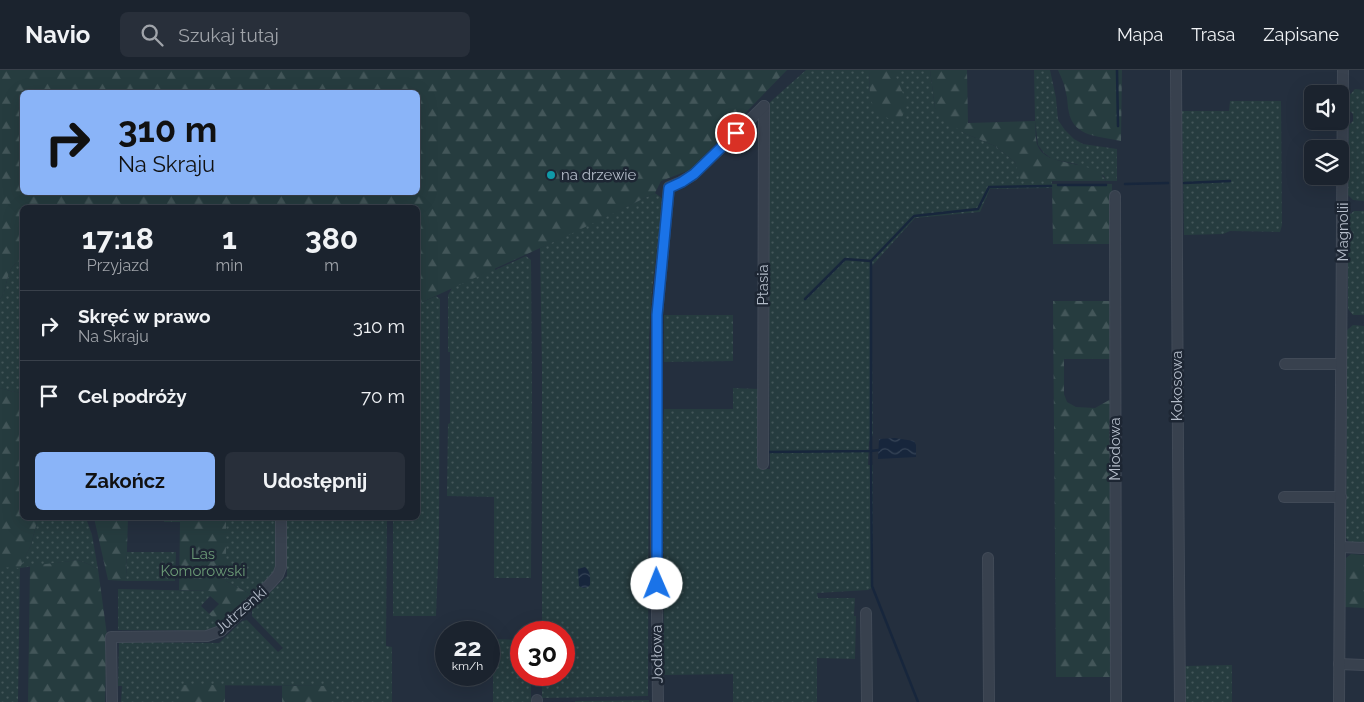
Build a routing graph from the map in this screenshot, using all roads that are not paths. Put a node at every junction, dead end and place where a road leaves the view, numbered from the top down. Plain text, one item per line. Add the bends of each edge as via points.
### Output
1 (1176, 70) edge
2 (1344, 70) edge
3 (669, 188) joint
4 (1115, 196) dead end
5 (1284, 364) dead end
6 (1341, 364) junction
7 (763, 464) dead end
8 (1284, 497) dead end
9 (1341, 497) junction
10 (282, 520) edge
11 (1340, 547) junction
12 (1364, 548) edge
13 (988, 558) dead end
14 (866, 614) dead end
15 (1339, 664) junction
16 (1364, 665) edge
17 (112, 702) edge
18 (658, 702) edge
19 (867, 702) edge
20 (989, 702) edge
21 (1116, 702) edge
22 (1180, 702) edge
23 (1339, 702) edge

1 - 22 street, Kokosowa
2 - 6 street, Magnolii
3 - 7 street, Ptasia via 694,174 764,106
3 - 18 street, Jodłowa via 657,315
4 - 21 street, Miodowa
5 - 6 street
6 - 9 street, Magnolii
8 - 9 street
9 - 11 street, Magnolii
10 - 17 street, Jutrzenki via 280,572 221,631 207,636 111,636
11 - 12 street
11 - 15 street, Magnolii
13 - 20 street
14 - 19 street
15 - 16 street
15 - 23 street, Magnolii

